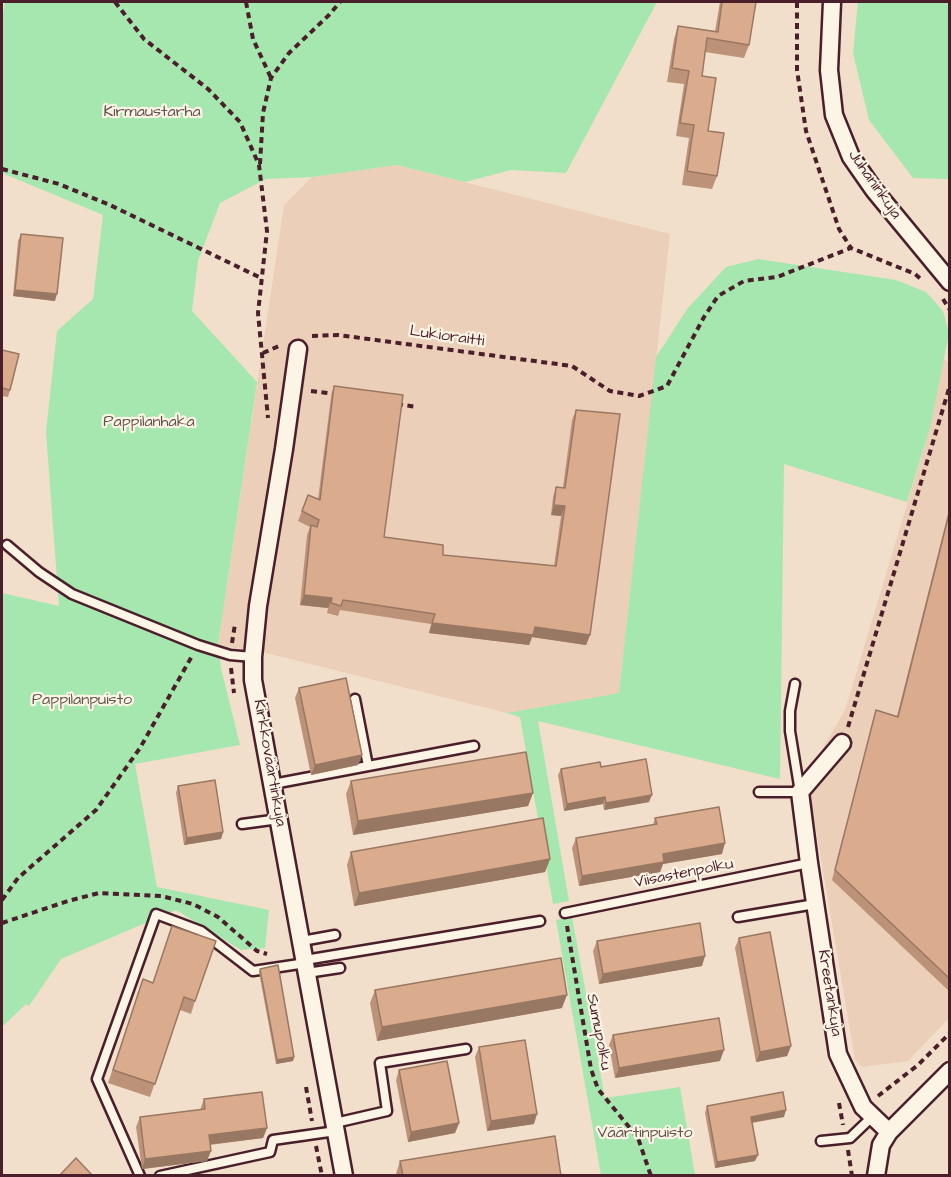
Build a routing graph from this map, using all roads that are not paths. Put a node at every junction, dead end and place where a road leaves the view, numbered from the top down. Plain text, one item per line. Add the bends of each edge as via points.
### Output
1 (832, 2) edge
2 (944, 287) edge
3 (296, 343) road end
4 (7, 546) dead end
5 (253, 657) junction
6 (795, 684) dead end
7 (355, 699) dead end
8 (842, 742) road end
9 (474, 746) dead end
10 (368, 766) junction
11 (273, 784) junction
12 (759, 792) dead end
13 (800, 792) junction
14 (279, 819) junction
15 (242, 824) dead end
16 (808, 863) junction
17 (815, 904) junction
18 (565, 913) road end
19 (738, 917) dead end
20 (540, 921) dead end
21 (335, 935) dead end
22 (302, 941) junction
23 (306, 965) junction
24 (340, 968) dead end
25 (466, 1049) dead end
26 (950, 1071) edge
27 (868, 1112) junction
28 (335, 1127) junction
29 (889, 1132) junction
30 (821, 1141) dead end
31 (140, 1176) edge
32 (160, 1176) edge
33 (344, 1176) edge
34 (876, 1176) edge

1 - 2 street, Juhaninkuja via 829,70 834,115 851,157
3 - 5 street, Kirkkoväärtinkuja
4 - 5 lane via 72,594 198,645 230,656
5 - 11 street, Kirkkoväärtinkuja via 253,680
6 - 13 lane via 789,711
7 - 10 lane
8 - 13 street
9 - 10 lane
10 - 11 lane
11 - 14 street, Kirkkoväärtinkuja
12 - 13 lane
13 - 16 street, Kreetankuja
14 - 15 lane
14 - 22 street, Kirkkoväärtinkuja
16 - 17 street, Kreetankuja
16 - 18 lane, Viisastenpolku
17 - 19 lane
17 - 27 street, Kreetankuja via 838,1054
20 - 23 lane
21 - 22 lane
22 - 23 street, Kirkkoväärtinkuja
23 - 24 lane
23 - 28 street, Kirkkoväärtinkuja
23 - 31 lane via 253,971 201,931 156,914 97,1079
25 - 28 lane via 380,1063 387,1111
26 - 29 street
27 - 29 street, Kreetankuja
27 - 30 lane via 850,1138
28 - 32 lane via 273,1140 270,1152
28 - 33 street, Kirkkoväärtinkuja
29 - 34 street via 881,1145

